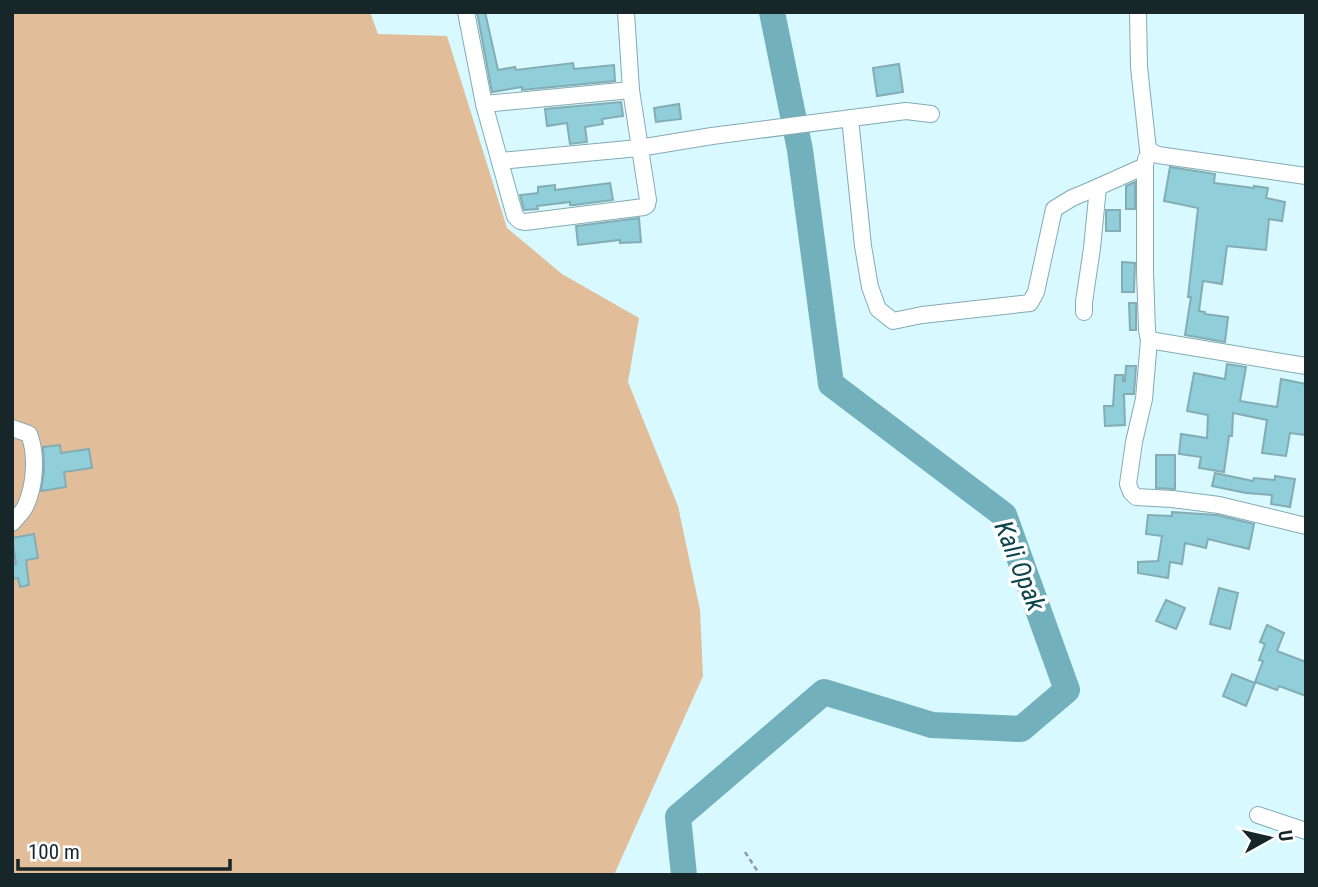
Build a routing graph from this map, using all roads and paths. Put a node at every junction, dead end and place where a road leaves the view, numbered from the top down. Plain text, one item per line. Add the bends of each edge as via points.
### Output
1 (466, 12) edge
2 (626, 12) edge
3 (1138, 12) edge
4 (631, 90) junction
5 (484, 104) junction
6 (931, 114) dead end
7 (850, 118) junction
8 (639, 148) junction
9 (1146, 158) junction
10 (500, 161) junction
11 (1306, 176) edge
12 (1098, 187) junction
13 (1084, 312) dead end
14 (1149, 340) junction
15 (1306, 366) edge
16 (12, 428) edge
17 (12, 523) edge
18 (1306, 526) edge
19 (1258, 815) dead end
20 (1306, 831) edge
21 (745, 852) dead end
22 (760, 875) edge

1 - 5 street
2 - 4 street
3 - 9 street
4 - 5 street
4 - 8 street
5 - 10 street
6 - 7 street via 906,111
7 - 8 street
7 - 12 street via 870,287 878,309 892,321 1030,303 1054,209
8 - 10 street
8 - 10 street via 648,200 644,207 525,222 515,216
9 - 11 street via 1158,155
9 - 12 street
9 - 14 street
12 - 13 street
14 - 15 street
14 - 18 street via 1130,492 1136,497 1219,505
16 - 17 street via 29,434 34,446 29,497
19 - 20 street
21 - 22 path

